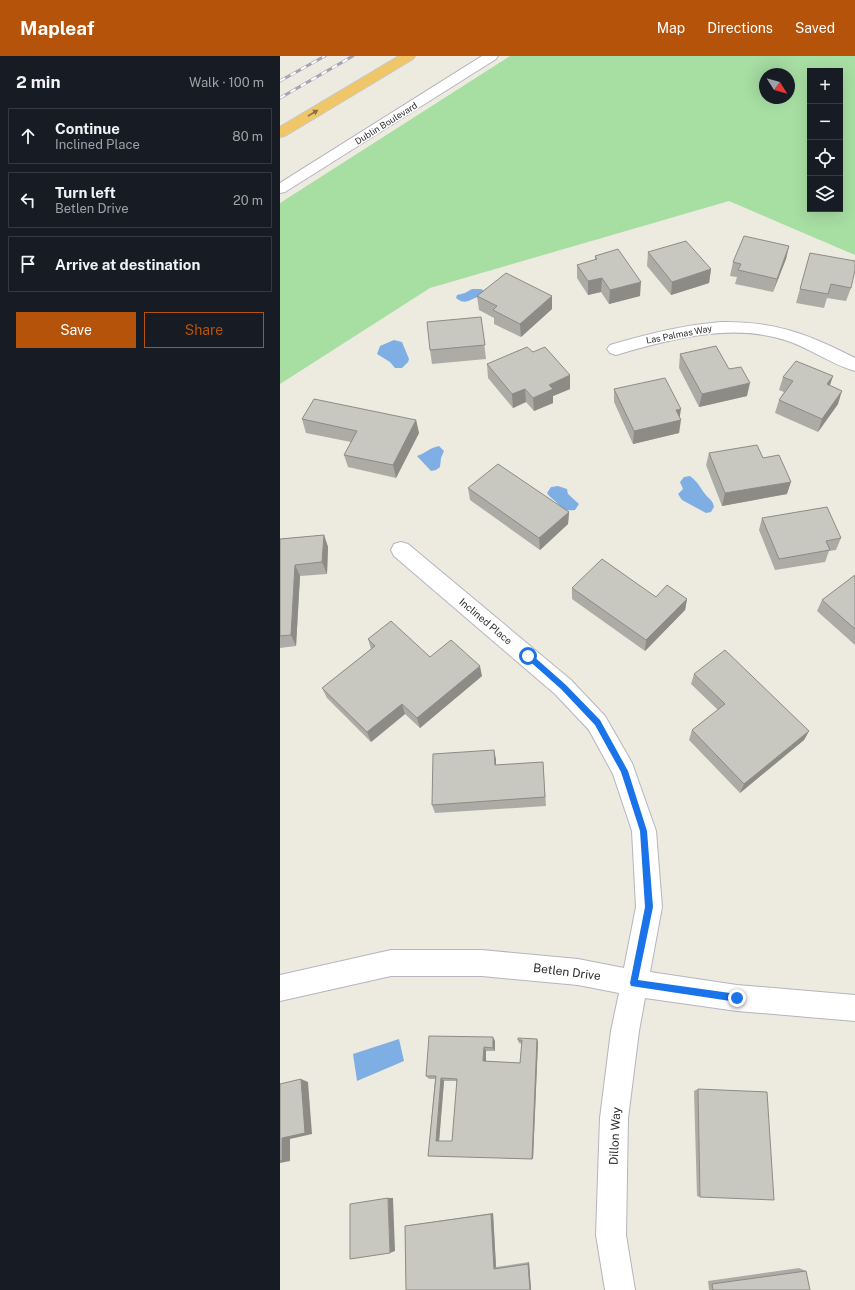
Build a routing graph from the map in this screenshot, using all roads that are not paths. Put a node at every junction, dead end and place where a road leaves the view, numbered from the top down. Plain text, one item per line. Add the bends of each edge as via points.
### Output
1 (408, 56) edge
2 (491, 56) edge
3 (280, 132) edge
4 (280, 189) edge
5 (616, 349) dead end
6 (855, 365) edge
7 (401, 550) dead end
8 (634, 983) junction
9 (280, 988) edge
10 (855, 1008) edge
11 (620, 1290) edge

3 -> 1 highway
2 - 4 street, Dublin Boulevard
5 - 6 street, Las Palmas Way via 696,330 731,326 750,327 802,340
7 - 8 street, Inclined Place via 563,687 597,722 624,771 644,831 649,907
8 - 9 street, Betlen Drive via 578,972 482,963 391,963
8 - 10 street, Betlen Drive via 737,998
8 - 11 street, Dillon Way via 614,1118 611,1235

